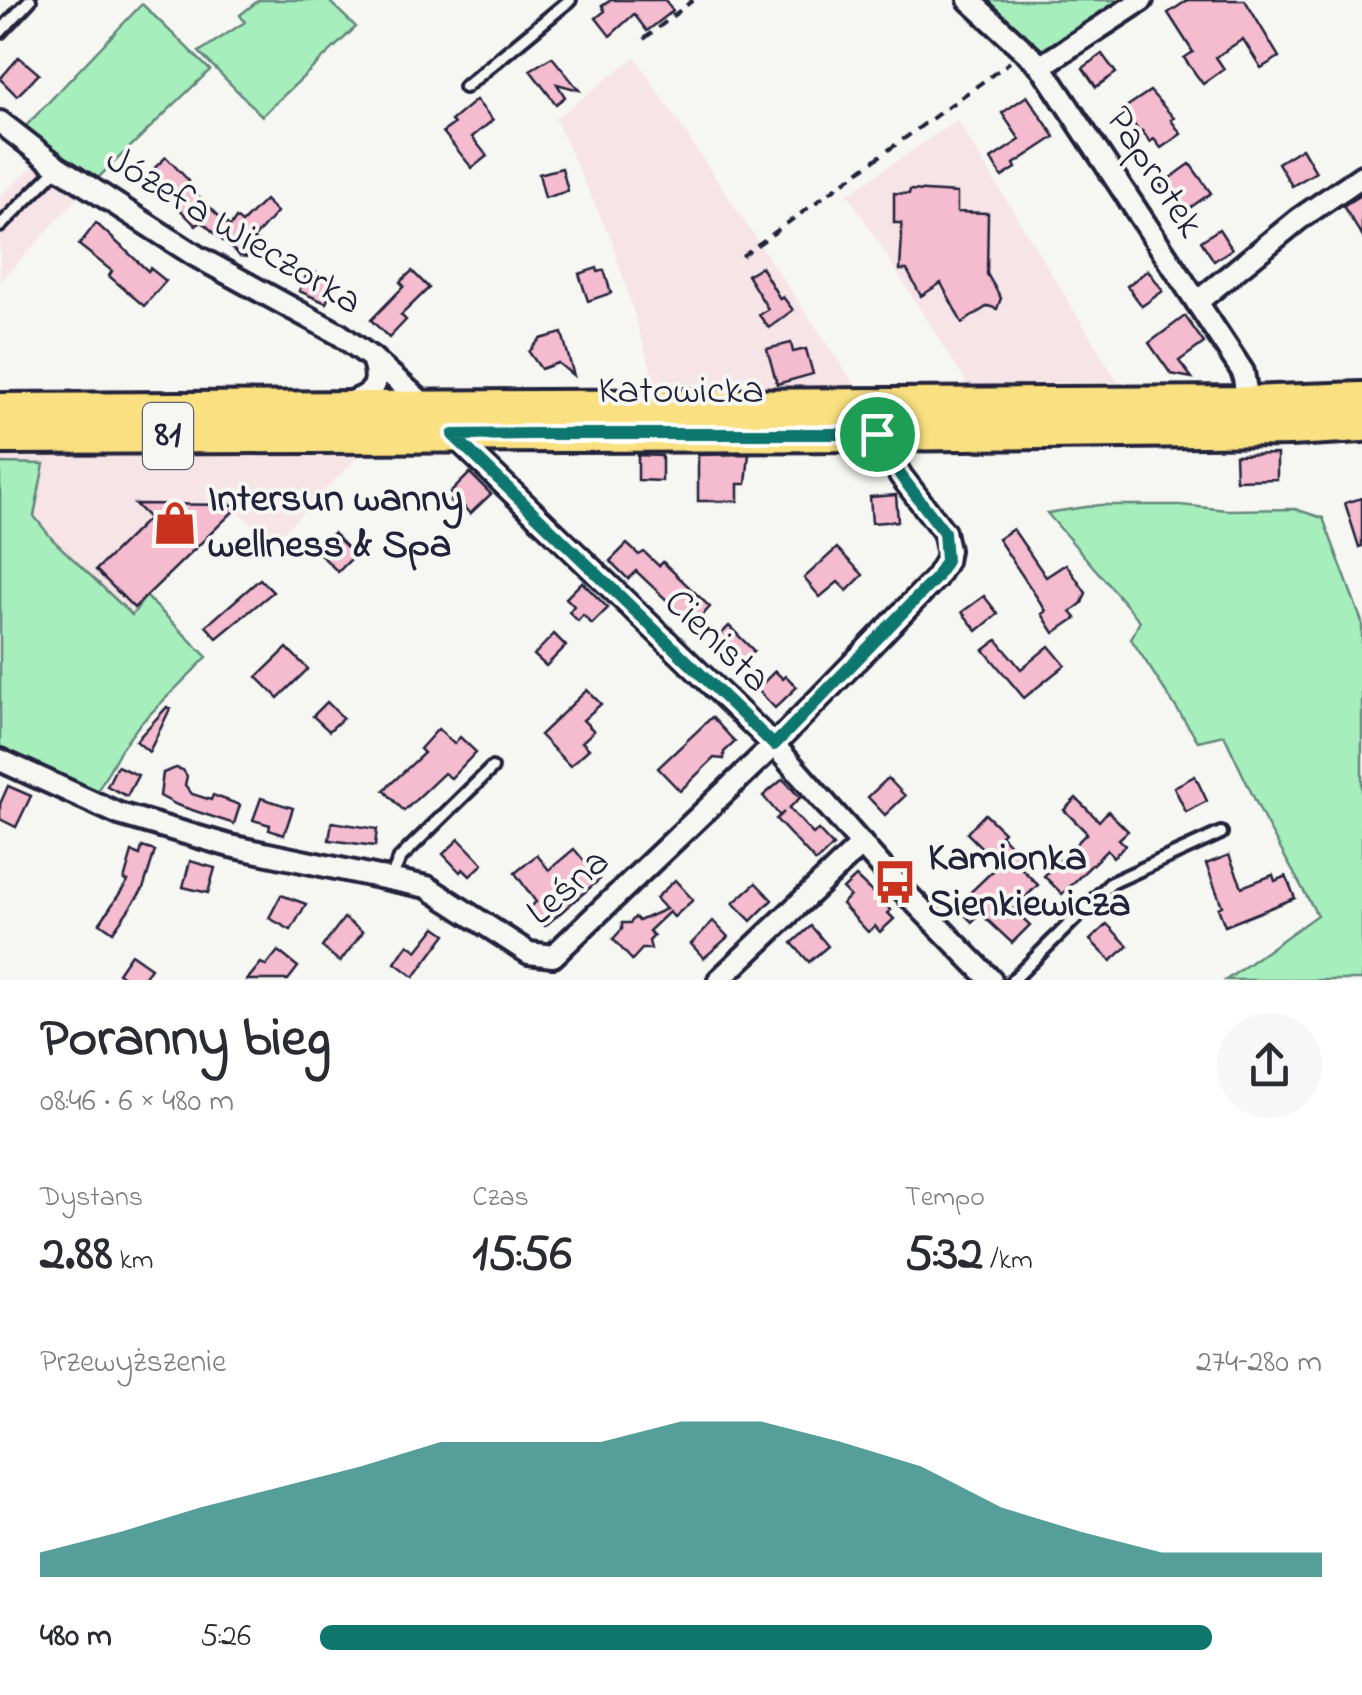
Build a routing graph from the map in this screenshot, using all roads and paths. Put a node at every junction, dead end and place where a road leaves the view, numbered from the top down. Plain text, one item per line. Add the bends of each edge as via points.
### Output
1 (30, 0) edge
2 (570, 0) edge
3 (693, 0) edge
4 (969, 0) edge
5 (1142, 0) edge
6 (0, 32) edge
7 (644, 39) dead end
8 (1026, 50) junction
9 (1041, 66) junction
10 (465, 86) dead end
11 (0, 122) edge
12 (58, 167) junction
13 (1362, 176) edge
14 (0, 226) edge
15 (742, 256) dead end
16 (1197, 302) junction
17 (372, 358) junction
18 (1362, 400) edge
19 (1248, 403) junction
20 (426, 406) junction
21 (334, 408) junction
22 (0, 410) edge
23 (1362, 425) edge
24 (531, 434) junction
25 (877, 434) junction
26 (453, 435) junction
27 (0, 436) edge
28 (509, 492) junction
29 (774, 745) junction
30 (0, 760) edge
31 (492, 768) dead end
32 (1221, 832) dead end
33 (862, 844) junction
34 (391, 878) junction
35 (981, 977) edge
36 (720, 980) edge
37 (1013, 980) edge

1 - 6 lane
2 - 10 lane
3 - 7 path
4 - 8 street, Paprotek
5 - 9 street
8 - 9 street, Paprotek
8 - 15 path
9 - 16 street, Paprotek
11 - 12 street, Józefa Wieczorka
12 - 14 lane
12 - 17 street, Józefa Wieczorka
13 - 16 street
16 - 19 street, Paprotek via 1243,372
17 - 20 street, Józefa Wieczorka
17 - 21 street via 373,389
18 - 19 main road, Katowicka / 81
19 - 20 main road, Katowicka / 81
20 - 21 main road, Katowicka / 81
21 - 22 main road, Katowicka / 81
23 - 25 main road, Katowicka / 81
24 - 25 main road, Katowicka / 81
24 - 26 main road, Katowicka / 81
24 - 28 street via 502,456
25 - 29 street, Leśna via 944,532 946,561
26 - 27 main road, Katowicka / 81
26 - 28 street, Cienista
28 - 29 street, Cienista
29 - 33 street, Cienista
29 - 34 street, Leśna via 553,956 529,953 426,887
30 - 34 street, Leśna via 119,814 230,846
31 - 34 lane via 400,858
32 - 37 lane via 1112,883
33 - 35 street, Cienista
33 - 36 street

